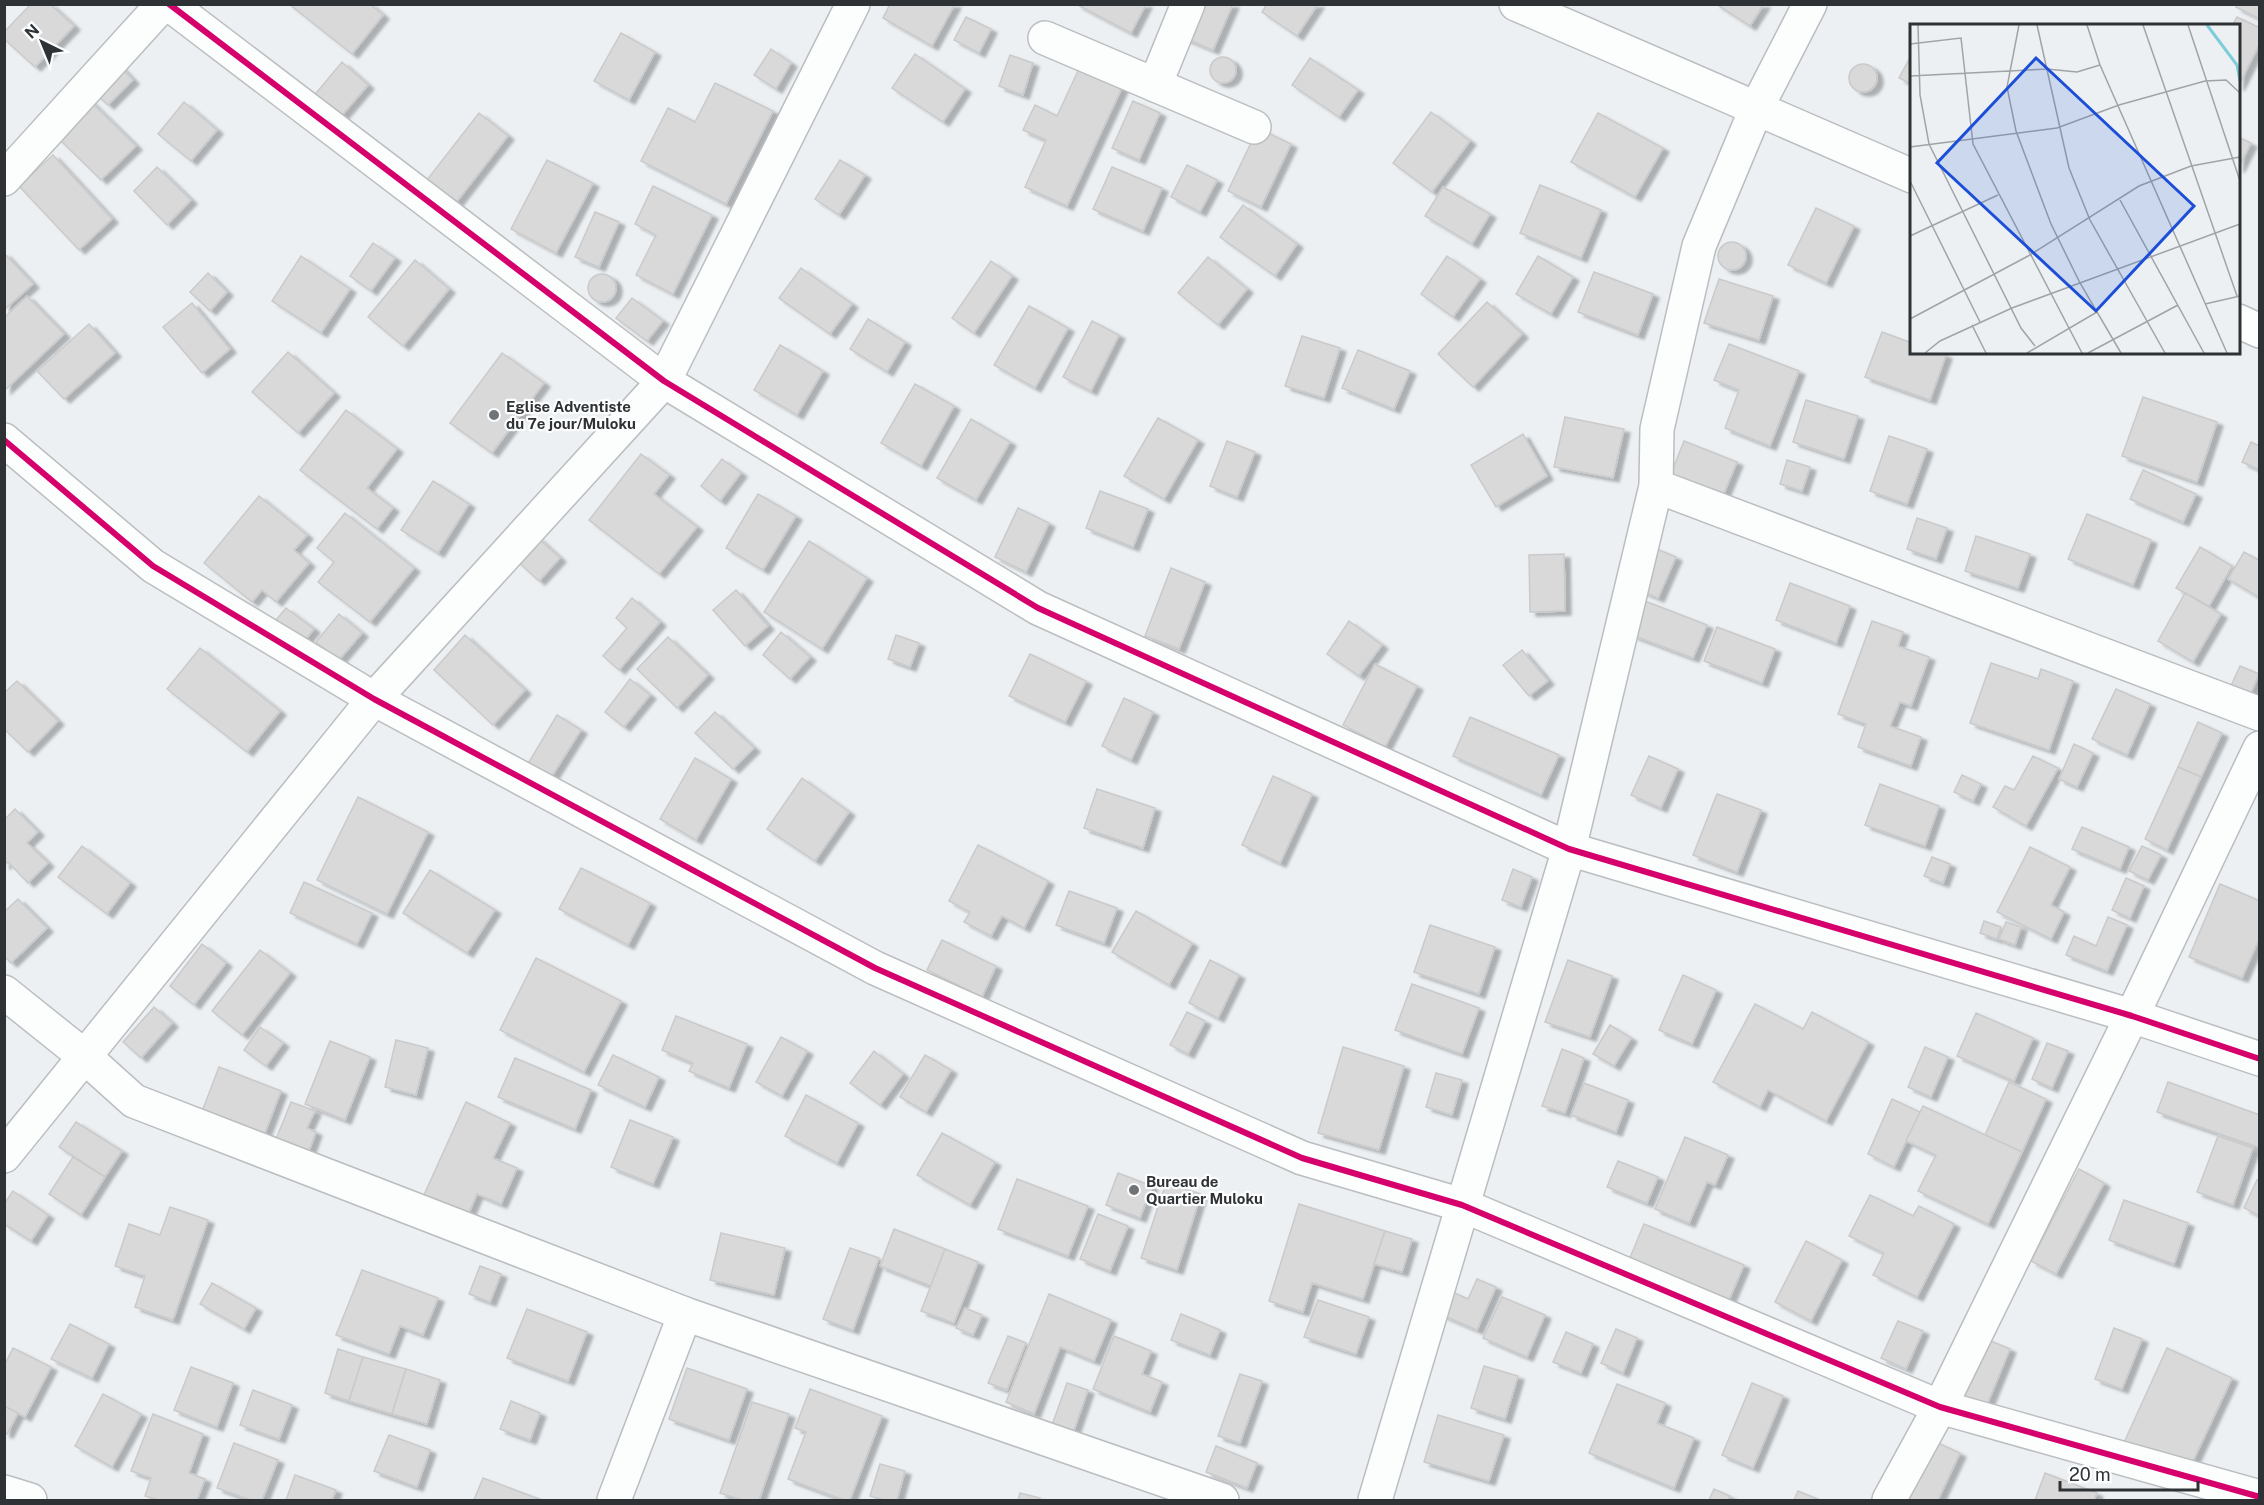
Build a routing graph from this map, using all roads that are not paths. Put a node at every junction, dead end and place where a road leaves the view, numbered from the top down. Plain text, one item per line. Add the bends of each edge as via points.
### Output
1 (164, 4) edge
2 (169, 4) edge
3 (853, 4) edge
4 (1188, 4) edge
5 (1516, 4) edge
6 (1810, 4) edge
7 (1045, 38) dead end
8 (1155, 85) junction
9 (1757, 107) junction
10 (1254, 128) dead end
11 (1910, 176) edge
12 (4, 179) edge
13 (2240, 322) edge
14 (2259, 331) edge
15 (664, 381) junction
16 (4, 440) edge
17 (1656, 486) junction
18 (374, 699) junction
19 (2259, 714) edge
20 (2259, 748) edge
21 (1569, 849) junction
22 (4, 992) edge
23 (2132, 1016) junction
24 (84, 1056) junction
25 (2259, 1059) edge
26 (4, 1156) edge
27 (1462, 1205) junction
28 (686, 1314) junction
29 (1940, 1407) junction
30 (4, 1492) edge
31 (2259, 1497) edge
32 (30, 1500) edge
33 (614, 1500) edge
34 (1222, 1500) edge
35 (1375, 1500) edge
36 (1888, 1500) edge

1 - 12 street
2 - 15 street
3 - 15 street
4 - 8 street
5 - 9 street
6 - 9 street
7 - 8 street
8 - 10 street
9 - 11 street
9 - 17 street via 1700,246 1657,429
13 - 14 street
15 - 18 street
15 - 21 street via 1038,608
16 - 18 street via 153,566
17 - 19 street
17 - 21 street
18 - 24 street
18 - 27 street via 875,968 1302,1158
20 - 23 street
21 - 23 street
21 - 27 street
22 - 24 street
23 - 25 street
23 - 29 street
24 - 26 street
24 - 28 street via 134,1101
27 - 29 street
27 - 35 street
28 - 33 street
28 - 34 street
29 - 31 street
29 - 36 street
30 - 32 street

